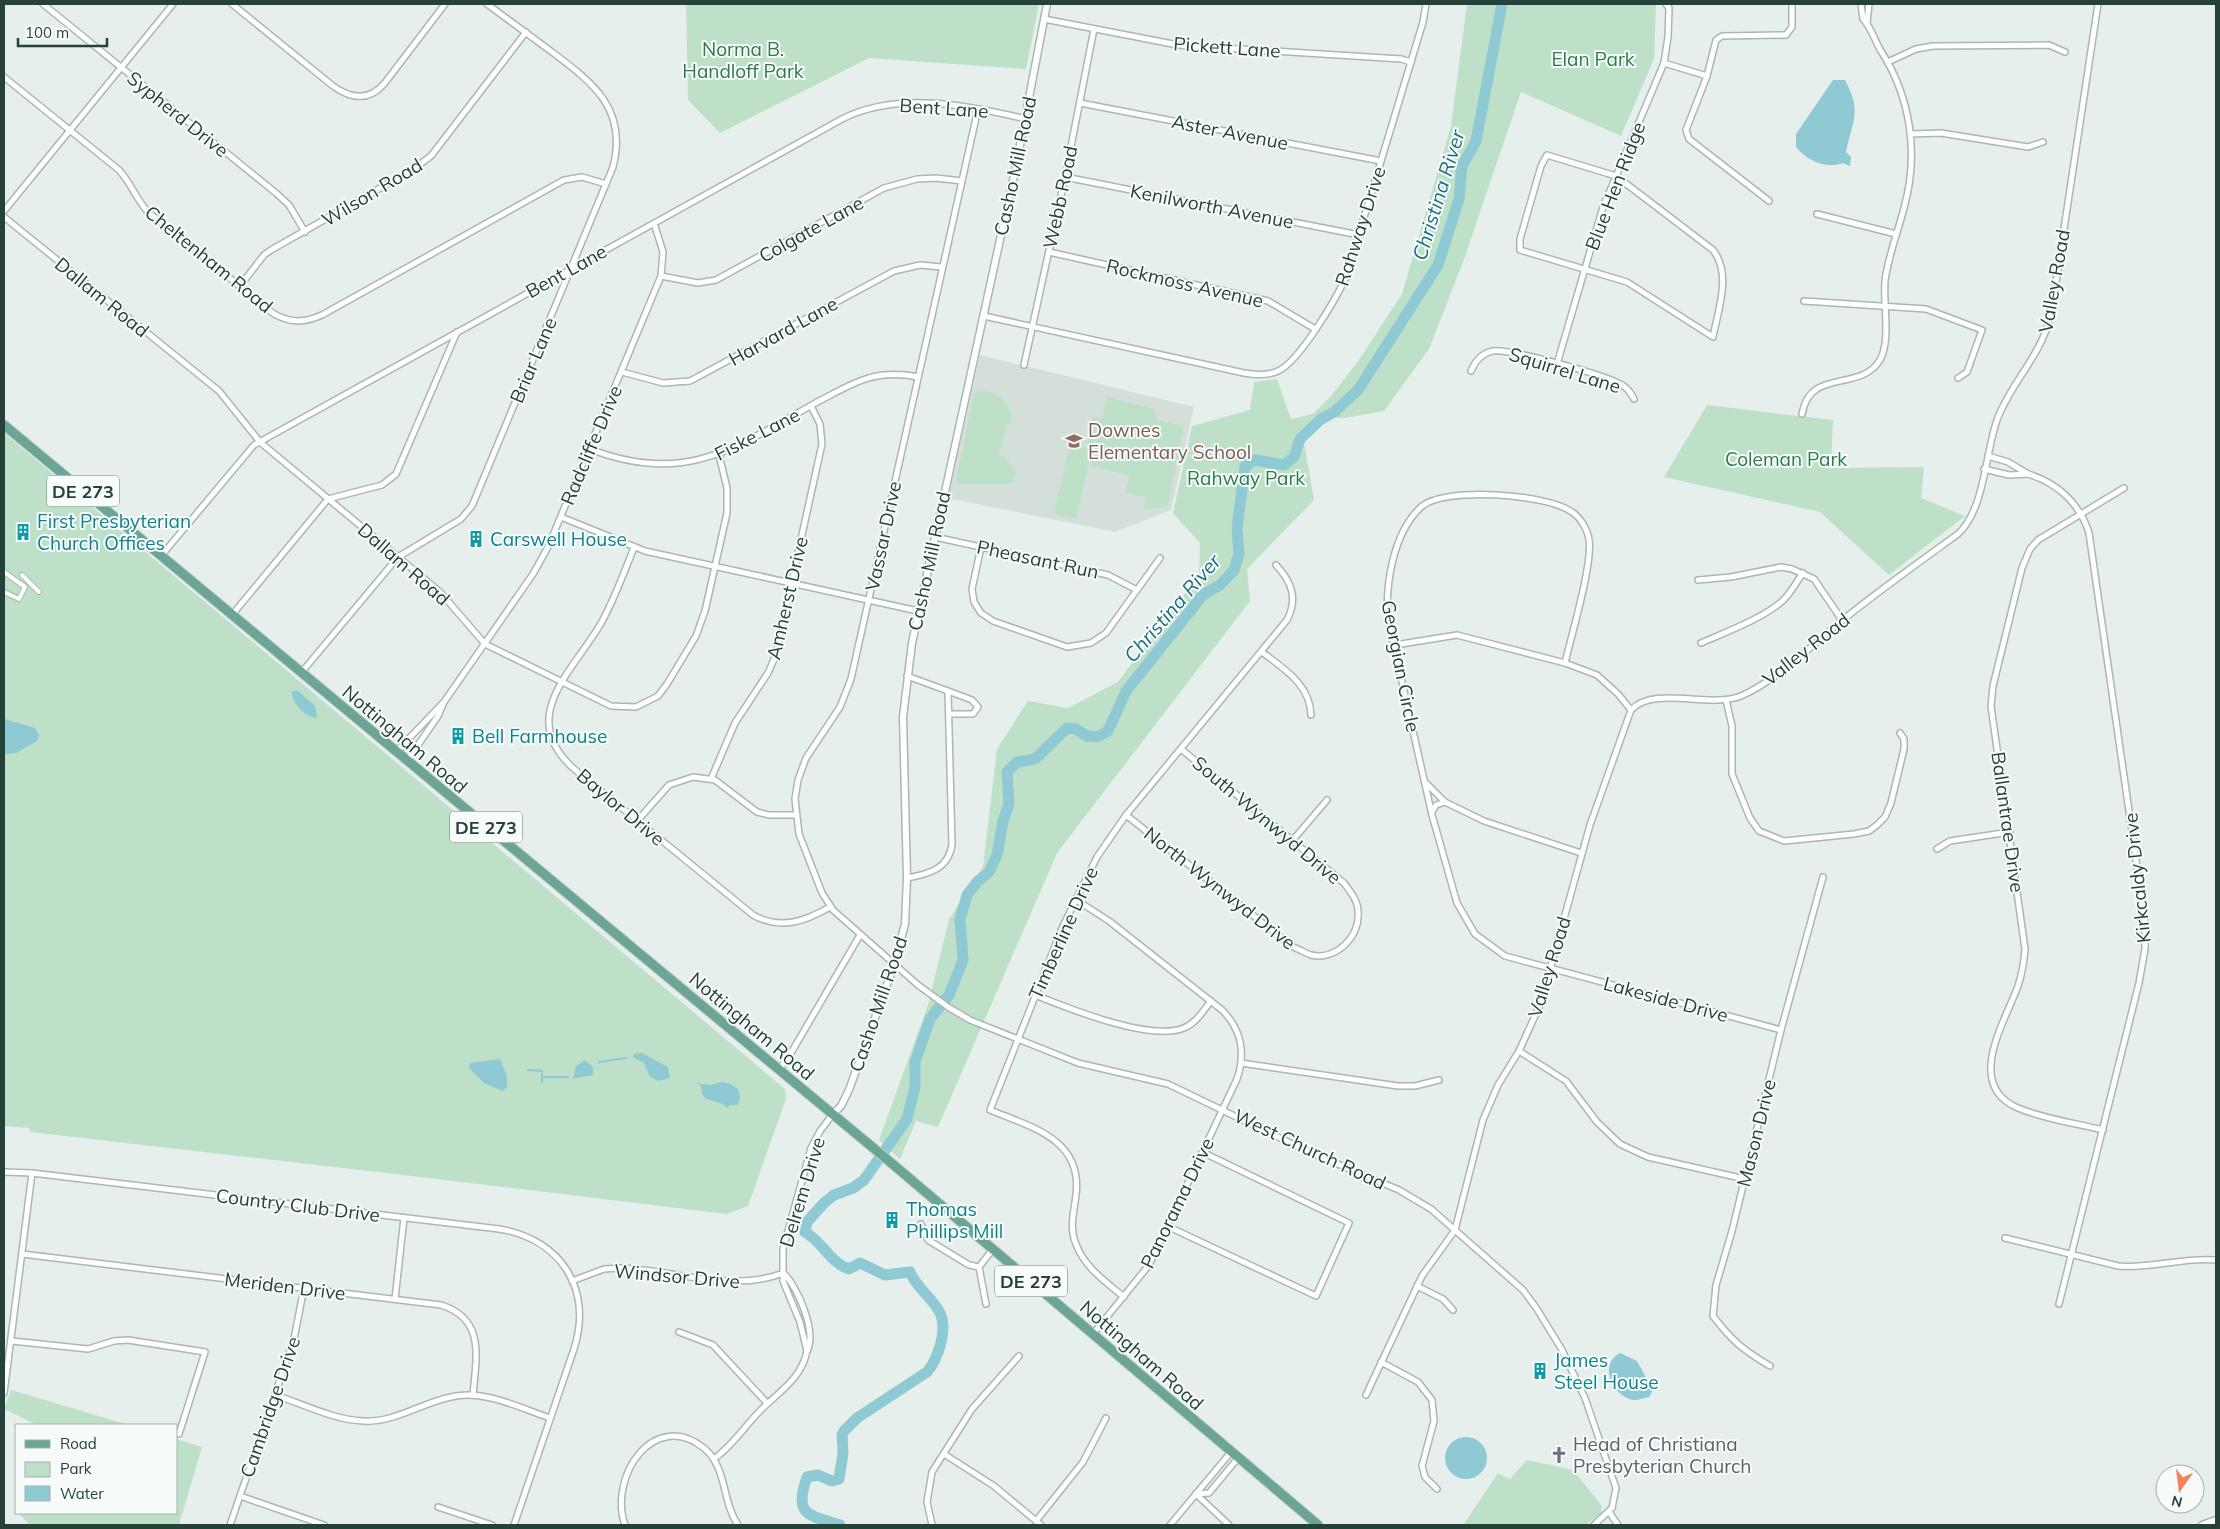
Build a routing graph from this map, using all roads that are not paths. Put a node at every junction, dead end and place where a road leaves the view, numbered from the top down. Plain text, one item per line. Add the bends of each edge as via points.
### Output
1 (43, 4) edge
2 (173, 4) edge
3 (232, 4) edge
4 (445, 4) edge
5 (487, 4) edge
6 (1047, 4) edge
7 (1426, 4) edge
8 (1792, 4) edge
9 (1861, 4) edge
10 (1869, 4) edge
11 (2098, 4) edge
12 (1669, 5) edge
13 (1044, 20) junction
14 (1867, 23) junction
15 (1094, 29) junction
16 (526, 32) junction
17 (2065, 52) dead end
18 (1411, 62) junction
19 (1888, 62) junction
20 (1664, 63) junction
21 (121, 67) junction
22 (1707, 76) junction
23 (4, 77) edge
24 (1080, 103) junction
25 (978, 108) junction
26 (1026, 119) junction
27 (70, 130) junction
28 (1910, 134) junction
29 (2042, 142) dead end
30 (1381, 161) junction
31 (1616, 176) junction
32 (1065, 178) junction
33 (962, 181) junction
34 (606, 184) junction
35 (1769, 201) dead end
36 (4, 211) edge
37 (1817, 214) dead end
38 (4, 217) edge
39 (654, 223) junction
40 (305, 232) junction
41 (1896, 234) junction
42 (1359, 235) junction
43 (1049, 252) junction
44 (942, 267) junction
45 (571, 268) junction
46 (1584, 269) junction
47 (661, 276) junction
48 (240, 286) junction
49 (1804, 301) dead end
50 (1884, 306) junction
51 (984, 316) junction
52 (1033, 326) junction
53 (1315, 329) junction
54 (457, 332) junction
55 (1557, 364) junction
56 (1024, 365) dead end
57 (1471, 371) dead end
58 (622, 372) junction
59 (918, 377) junction
60 (1958, 378) dead end
61 (1634, 399) dead end
62 (811, 406) junction
63 (1802, 414) dead end
64 (4, 425) edge
65 (260, 442) junction
66 (590, 449) junction
67 (719, 455) junction
68 (1988, 456) junction
69 (1984, 469) junction
70 (2028, 474) junction
71 (2124, 488) dead end
72 (328, 499) junction
73 (2081, 514) junction
74 (561, 517) junction
75 (934, 537) junction
76 (980, 547) junction
77 (634, 548) junction
78 (161, 556) junction
79 (398, 557) junction
80 (1160, 558) dead end
81 (1276, 565) dead end
82 (715, 566) junction
83 (4, 572) edge
84 (1802, 573) junction
85 (22, 575) dead end
86 (1698, 580) dead end
87 (792, 583) junction
88 (1138, 590) junction
89 (4, 592) edge
90 (39, 592) dead end
91 (869, 600) junction
92 (918, 611) junction
93 (231, 615) junction
94 (1842, 620) junction
95 (1701, 643) dead end
96 (486, 644) junction
97 (1395, 645) junction
98 (1262, 652) junction
99 (1565, 663) junction
100 (301, 673) junction
101 (906, 676) junction
102 (561, 682) junction
103 (948, 691) junction
104 (1726, 700) junction
105 (444, 702) junction
106 (1631, 710) junction
107 (949, 714) junction
108 (1311, 715) dead end
109 (1900, 733) dead end
110 (1181, 749) junction
111 (396, 752) junction
112 (407, 762) junction
113 (711, 779) junction
114 (1425, 782) junction
115 (1327, 800) dead end
116 (1445, 802) junction
117 (795, 815) junction
118 (1126, 815) junction
119 (1432, 815) junction
120 (637, 821) junction
121 (2010, 832) junction
122 (1292, 841) junction
123 (1937, 849) dead end
124 (1582, 853) junction
125 (1823, 877) dead end
126 (907, 878) junction
127 (1075, 899) junction
128 (830, 907) junction
129 (860, 935) junction
130 (1344, 947) joint
131 (894, 965) junction
132 (1551, 968) junction
133 (1035, 995) junction
134 (1211, 1001) junction
135 (1782, 1030) junction
136 (1018, 1040) junction
137 (1519, 1051) junction
138 (1242, 1063) junction
139 (779, 1070) junction
140 (1439, 1080) dead end
141 (1222, 1109) junction
142 (833, 1114) junction
143 (2103, 1130) junction
144 (1202, 1152) junction
145 (4, 1172) edge
146 (32, 1173) junction
147 (1745, 1180) junction
148 (404, 1218) junction
149 (921, 1224) dead end
150 (1167, 1226) junction
151 (1455, 1230) junction
152 (2005, 1238) dead end
153 (993, 1249) junction
154 (22, 1254) junction
155 (2071, 1255) junction
156 (2216, 1260) edge
157 (979, 1267) junction
158 (783, 1273) junction
159 (572, 1280) junction
160 (1417, 1286) junction
161 (304, 1288) junction
162 (1124, 1297) junction
163 (395, 1299) junction
164 (986, 1304) dead end
165 (2059, 1304) dead end
166 (1453, 1310) dead end
167 (679, 1332) dead end
168 (1093, 1334) junction
169 (12, 1340) junction
170 (1019, 1356) dead end
171 (1382, 1362) junction
172 (1770, 1366) dead end
173 (4, 1393) edge
174 (275, 1395) junction
175 (473, 1395) junction
176 (1366, 1395) dead end
177 (767, 1404) junction
178 (550, 1418) junction
179 (1106, 1418) dead end
180 (179, 1434) dead end
181 (1231, 1452) junction
182 (944, 1454) junction
183 (1238, 1458) junction
184 (714, 1459) junction
185 (1437, 1489) dead end
186 (1196, 1494) junction
187 (240, 1496) junction
188 (438, 1507) dead end
189 (1609, 1512) junction
190 (2216, 1520) edge
191 (1036, 1521) junction
192 (230, 1525) edge
193 (324, 1525) edge
194 (492, 1525) edge
195 (514, 1525) edge
196 (625, 1525) edge
197 (738, 1525) edge
198 (932, 1525) edge
199 (1041, 1525) edge
200 (1170, 1525) edge
201 (1229, 1525) edge
202 (1318, 1525) edge
203 (1594, 1525) edge
204 (1618, 1525) edge
205 (2202, 1525) edge

1 - 21 street, Sypherd Drive
2 - 21 street
3 - 4 street via 334,86 348,95 363,97 384,84
5 - 16 street, Briar Lane
6 - 13 street, Casho Mill Road
7 - 18 street, Rahway Drive
8 - 22 street via 1792,27 1786,35 1718,38
9 - 14 street via 1863,19
10 - 14 street
11 - 68 street, Valley Road via 2051,315 2044,340 2001,411
12 - 20 street, Blue Hen Ridge
13 - 15 street, Pickett Lane
13 - 26 street, Casho Mill Road
14 - 19 street
15 - 18 street, Pickett Lane via 1178,45
15 - 24 street, Webb Road
16 - 34 street, Briar Lane via 592,83 607,103 617,146
16 - 40 street, Wilson Road via 431,156
17 - 19 street via 2049,45 1933,46 1916,49
18 - 30 street, Rahway Drive
19 - 28 street via 1902,98
20 - 22 street
20 - 31 street, Blue Hen Ridge
21 - 27 street
21 - 40 street, Sypherd Drive via 283,199
22 - 35 street via 1686,135
23 - 27 street, Cheltenham Road
24 - 30 street, Aster Avenue
24 - 32 street, Webb Road
25 - 26 street, Bent Lane
25 - 33 street, Vassar Drive
25 - 39 street, Bent Lane via 901,103 863,110
26 - 51 street, Casho Mill Road
27 - 36 street
27 - 48 street, Cheltenham Road via 126,177 148,212
28 - 29 street via 1941,133 2028,147
28 - 41 street via 1910,179
30 - 42 street, Rahway Drive
31 - 46 street, Blue Hen Ridge
31 - 46 street via 1547,155 1541,166 1520,250
31 - 46 street via 1718,257 1724,274 1713,337 1633,285
32 - 42 street, Kenilworth Avenue
32 - 43 street, Webb Road
33 - 44 street, Vassar Drive
33 - 47 street, Colgate Lane via 917,179 884,188 716,280 698,283
34 - 45 street, Briar Lane
34 - 48 street, Cheltenham Road via 582,178 564,180 306,321 282,318
37 - 41 street
38 - 65 street, Dallam Road via 219,391
39 - 45 street, Bent Lane
39 - 47 street, Radcliffe Drive via 663,252
40 - 48 street, Wilson Road via 264,255
41 - 50 street via 1887,271
42 - 53 street, Rahway Drive via 1341,288
43 - 52 street, Webb Road
43 - 53 street, Rockmoss Avenue via 1263,300
44 - 58 street, Harvard Lane via 920,265 894,271 690,381 663,383
44 - 59 street, Vassar Drive
45 - 54 street, Bent Lane
45 - 79 street, Briar Lane via 472,506 461,519
46 - 55 street, Blue Hen Ridge
47 - 58 street, Radcliffe Drive
49 - 50 street
50 - 60 street via 1926,309 1982,330 1967,372
50 - 63 street via 1885,340 1879,360 1862,376 1830,382 1816,389 1803,406
51 - 52 street, Rahway Drive
51 - 75 street, Casho Mill Road
52 - 53 street, Rahway Drive via 1254,375 1272,373 1286,366
52 - 56 street, Webb Road
54 - 65 street, Bent Lane
54 - 72 street via 396,474 382,485
55 - 57 street, Squirrel Lane via 1503,350 1484,354
55 - 61 street, Squirrel Lane via 1618,383 1629,390
58 - 66 street, Radcliffe Drive
59 - 62 street, Fiske Lane via 892,373 870,376
59 - 91 street, Vassar Drive
62 - 67 street, Fiske Lane
62 - 87 street, Amherst Drive via 820,424 822,444
64 - 78 main road, DE 273
65 - 72 street, Dallam Road
65 - 78 street, Bent Lane via 254,445
66 - 67 street, Fiske Lane via 620,460 660,465 694,462
66 - 74 street, Radcliffe Drive
67 - 82 street, Dallam Road via 728,504
68 - 69 street, Valley Road
68 - 70 street, Kirkcaldy Drive via 2008,462
69 - 70 street, Kirkcaldy Drive via 2009,475
69 - 94 street, Valley Road via 1975,507 1964,528
70 - 73 street, Kirkcaldy Drive via 2059,489
71 - 73 street, Ballantrae Drive
72 - 79 street, Dallam Road
72 - 93 street
73 - 121 street, Ballantrae Drive via 2038,540 2027,555 1993,686 1991,706
73 - 143 street, Kirkcaldy Drive via 2092,547 2146,928 2142,971
74 - 77 street
74 - 96 street, Radcliffe Drive via 540,564
75 - 76 street, Pheasant Run
75 - 92 street, Casho Mill Road
76 - 88 street, Pheasant Run via 1108,574
76 - 88 street via 972,589 974,602 981,613 993,621 1059,645 1083,646 1099,639
77 - 82 street
77 - 102 street, Baylor Drive via 605,615
78 - 93 main road, Nottingham Road / DE 273
79 - 96 street, Dallam Road via 440,592
79 - 100 street, Briar Lane
80 - 88 street
81 - 98 street, Timberline Drive via 1290,583 1293,604 1287,620
82 - 87 street
82 - 102 street, Dallam Road via 696,636 658,696 644,704 618,707 604,704
83 - 89 street via 25,587 19,599
84 - 86 street via 1781,568
84 - 94 street via 1814,579
84 - 95 street via 1787,597 1775,607
85 - 90 street
87 - 91 street
87 - 113 street, Amherst Drive via 772,665 738,716
91 - 92 street
91 - 117 street, Vassar Drive via 844,698 800,771
92 - 101 street, Casho Mill Road
93 - 100 main road, Nottingham Road / DE 273
94 - 104 street, Valley Road via 1768,680 1741,696
96 - 102 street, Dallam Road
96 - 105 street, Radcliffe Drive
97 - 99 street via 1456,635
97 - 99 street, Georgian Circle via 1388,620 1388,578 1408,523 1422,506 1444,497 1473,494 1523,497 1549,501 1573,512 1584,525 1590,541 1588,565
97 - 114 street, Georgian Circle
98 - 108 street via 1305,690
98 - 110 street, Timberline Drive
99 - 106 street via 1597,675
100 - 111 main road, Nottingham Road / DE 273
101 - 103 street
101 - 126 street, Casho Mill Road via 903,722
102 - 120 street, Baylor Drive via 548,714 555,746 573,768
103 - 107 street
103 - 107 street via 972,700 978,707 973,714
104 - 106 street, Valley Road via 1651,699
104 - 109 street via 1732,726 1732,774 1750,818 1759,831 1784,841 1869,831 1886,817 1904,749
105 - 111 street, Radcliffe Drive
105 - 112 street, Radcliffe Drive
106 - 124 street, Valley Road
107 - 126 street via 951,851 939,869
110 - 118 street, Timberline Drive
110 - 122 street, South Wynwyd Drive
111 - 112 main road, Nottingham Road / DE 273
112 - 139 main road, Nottingham Road / DE 273
113 - 117 street via 757,812
113 - 120 street via 693,777 674,782 660,793
114 - 116 street
114 - 119 street, Georgian Circle
115 - 122 street
116 - 119 street via 1436,805
116 - 124 street via 1484,821
117 - 128 street, Vassar Drive via 799,834
118 - 127 street, Timberline Drive via 1097,857
118 - 130 street, North Wynwyd Drive via 1293,947 1312,955 1336,952
119 - 132 street, Georgian Circle via 1457,903 1474,934 1505,956
120 - 128 street, Baylor Drive via 761,920 794,922
121 - 123 street via 1950,841
121 - 143 street, Ballantrae Drive via 2024,933 2024,956 2019,984 1991,1055 1994,1084 2004,1099 2018,1108
122 - 130 street, South Wynwyd Drive via 1344,883 1352,894 1358,910 1356,925
124 - 132 street, Valley Road
125 - 135 street, Mason Drive
126 - 131 street, Casho Mill Road via 905,924
127 - 133 street, Timberline Drive
127 - 134 street via 1110,921
128 - 129 street, Vassar Drive
129 - 131 street, West Church Road
129 - 139 street
131 - 136 street, West Church Road via 948,1007
131 - 142 street, Casho Mill Road via 847,1094
132 - 135 street, Lakeside Drive
132 - 137 street, Valley Road via 1540,1005
133 - 134 street via 1091,1017 1165,1031 1184,1028 1192,1023
133 - 136 street, Timberline Drive
134 - 138 street via 1236,1028
135 - 147 street, Mason Drive
136 - 141 street, West Church Road via 1088,1067 1168,1084
136 - 162 street, Timberline Drive via 990,1110 1041,1130 1068,1154 1076,1178 1072,1220 1076,1244 1087,1264
137 - 147 street via 1566,1082 1597,1122 1620,1144 1648,1157
137 - 151 street, Valley Road via 1498,1085 1483,1120
138 - 140 street via 1398,1086
138 - 141 street, Panorama Drive
139 - 142 main road, Nottingham Road / DE 273
141 - 144 street, Panorama Drive
141 - 151 street, West Church Road via 1407,1194
142 - 153 main road, Nottingham Road / DE 273
142 - 158 street, Delrem Drive via 811,1148 783,1249
143 - 155 street, Kirkcaldy Drive
144 - 150 street, Panorama Drive
144 - 150 street via 1350,1224 1316,1296
145 - 146 street, Country Club Drive
146 - 148 street, Country Club Drive
146 - 154 street
147 - 172 street, Mason Drive via 1716,1285 1714,1316 1742,1350
148 - 159 street, Country Club Drive via 499,1229 526,1236 560,1259
148 - 163 street
149 - 157 street via 928,1240 969,1265
150 - 162 street, Panorama Drive via 1145,1271
151 - 160 street via 1426,1268
151 - 189 street, West Church Road via 1523,1290 1562,1350 1585,1398 1616,1483 1616,1500
152 - 155 street
153 - 157 street
153 - 168 main road, Nottingham Road / DE 273
154 - 161 street, Meriden Drive
154 - 169 street
155 - 156 street via 2127,1267 2179,1260
155 - 165 street, Kirkcaldy Drive
157 - 164 street
158 - 159 street, Windsor Drive via 765,1280 743,1282 621,1268 604,1269
158 - 177 street, Delrem Drive via 789,1279 809,1323 812,1343 795,1378
159 - 178 street, Country Club Drive via 580,1305 579,1331
160 - 166 street via 1444,1299
160 - 171 street
161 - 163 street, Meriden Drive
161 - 174 street, Cambridge Drive via 298,1328
162 - 168 street, Panorama Drive
163 - 175 street, Meriden Drive via 441,1305 455,1310 466,1320 477,1345
167 - 177 street via 713,1345
168 - 181 main road, Nottingham Road / DE 273
169 - 173 street
169 - 180 street via 88,1349 128,1340 205,1352
170 - 182 street via 972,1409
171 - 176 street
171 - 185 street via 1418,1382 1432,1400 1434,1421 1422,1466 1425,1477
174 - 175 street via 344,1418 364,1421 394,1417 451,1396
174 - 187 street, Cambridge Drive
175 - 178 street
177 - 184 street, Delrem Drive via 733,1444
178 - 195 street, Country Club Drive
179 - 191 street via 1082,1462
181 - 183 main road, Nottingham Road / DE 273
181 - 186 street
182 - 191 street via 994,1486
182 - 198 street via 932,1472 928,1489
183 - 186 street via 1209,1493
183 - 202 main road, Nottingham Road / DE 273
184 - 196 street via 686,1439 663,1439 648,1445 632,1462 624,1479 621,1504
184 - 197 street via 728,1507
186 - 200 street
186 - 201 street
187 - 192 street, Cambridge Drive
187 - 193 street
188 - 194 street
189 - 203 street
189 - 204 street
190 - 205 street
191 - 199 street

